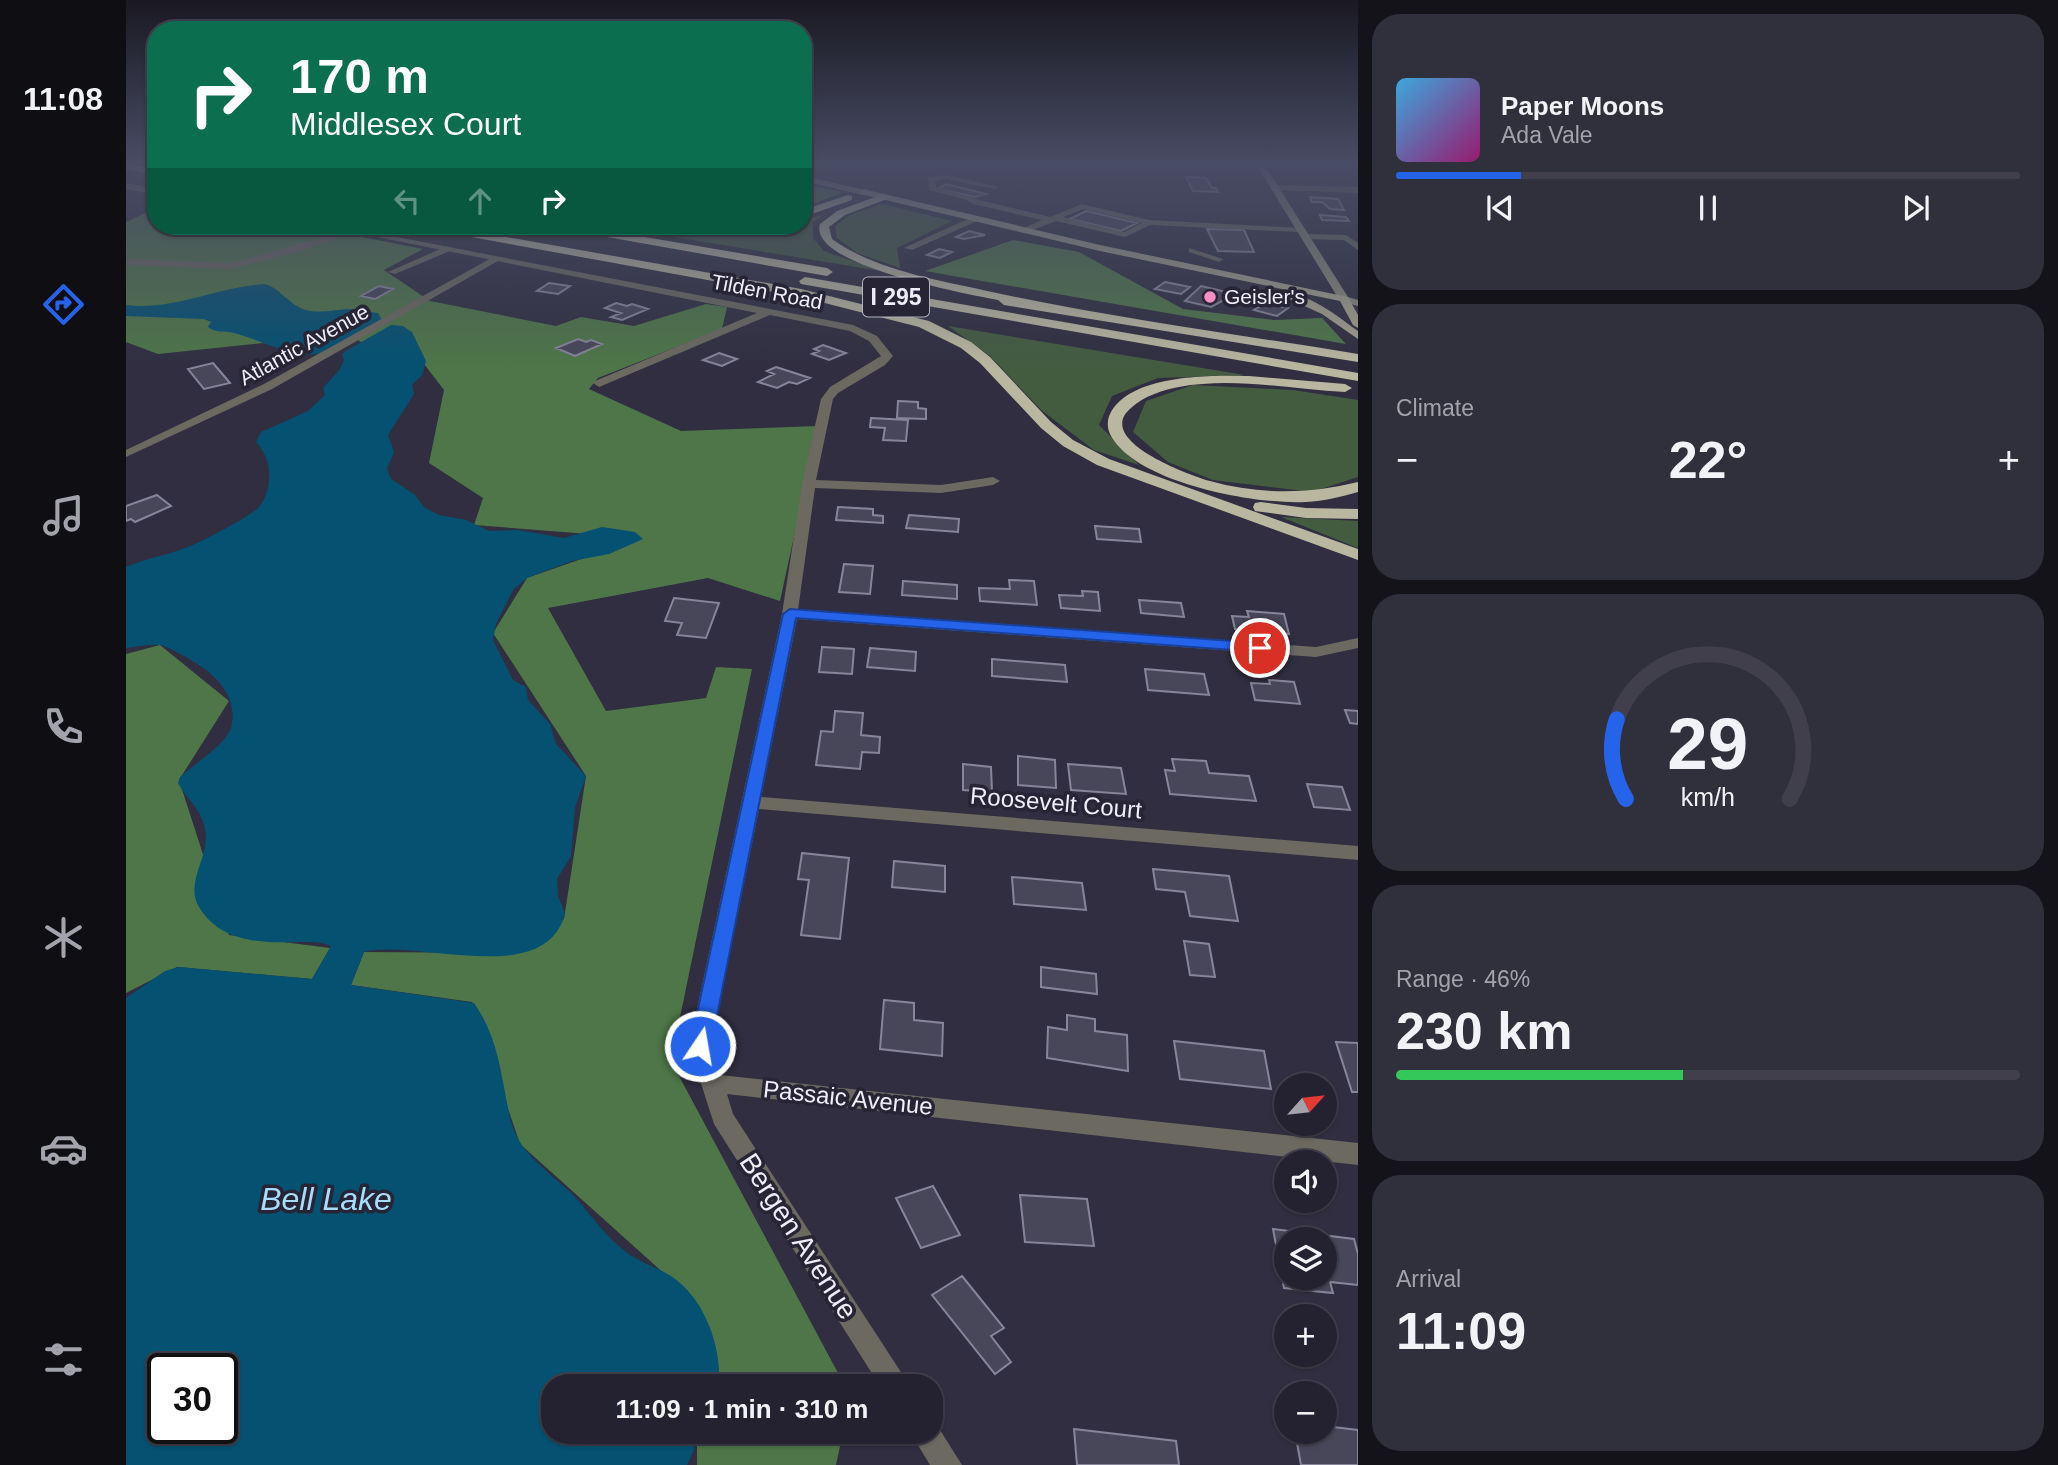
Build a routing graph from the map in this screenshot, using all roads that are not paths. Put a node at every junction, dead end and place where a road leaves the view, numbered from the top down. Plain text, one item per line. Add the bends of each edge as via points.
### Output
1 (824, 232) edge
2 (944, 232) edge
3 (1031, 232) edge
4 (1113, 232) edge
5 (1130, 232) edge
6 (1294, 232) edge
7 (1303, 233) junction
8 (342, 235) edge
9 (375, 235) edge
10 (477, 235) edge
11 (539, 235) edge
12 (615, 235) edge
13 (1358, 247) edge
14 (909, 248) dead end
15 (447, 249) junction
16 (495, 259) junction
17 (1219, 259) dead end
18 (126, 262) edge
19 (1180, 265) junction
20 (392, 272) dead end
21 (1230, 276) junction
22 (801, 293) junction
23 (1344, 299) junction
24 (1358, 303) edge
25 (1054, 309) junction
26 (768, 312) junction
27 (1358, 325) edge
28 (1358, 337) edge
29 (1358, 358) edge
30 (599, 383) dead end
31 (1354, 385) edge
32 (126, 454) edge
33 (993, 481) dead end
34 (809, 484) junction
35 (1358, 487) edge
36 (1196, 498) junction
37 (1358, 514) edge
38 (1358, 555) edge
39 (790, 614) junction
40 (1358, 643) edge
41 (750, 802) junction
42 (1358, 853) edge
43 (710, 1083) junction
44 (1358, 1154) edge
45 (887, 1374) edge
46 (933, 1444) edge
47 (947, 1465) edge

1 - 25 highway via 829,242 859,258 895,270
2 - 14 street
3 - 19 main road
4 - 5 lane
6 - 7 lane
7 - 13 lane via 1346,239
7 - 23 main road
8 - 18 lane via 232,266
9 - 15 street, Tilden Road
10 - 22 highway
11 - 31 highway, I 295 via 1306,368
12 - 25 highway, I 295
15 - 16 street, Tilden Road
15 - 20 lane
16 - 26 street, Tilden Road
16 - 32 lane, Atlantic Avenue via 294,375
17 - 19 lane via 1196,252
19 - 21 main road
21 - 23 main road
21 - 28 main road via 1309,303
22 - 31 highway
22 - 36 highway via 891,315 948,335 985,360 1068,443 1137,477
23 - 24 main road
23 - 27 main road
25 - 29 highway, I 295
26 - 30 street
26 - 34 street, Tilden Road via 853,328 868,334 887,356 827,399
31 - 35 highway via 1229,380 1152,388 1120,409 1116,427 1119,437 1141,457 1198,483 1275,496 1317,495
33 - 34 street via 940,489
34 - 39 street
36 - 37 highway via 1306,513
36 - 38 highway
39 - 40 street via 1316,652
39 - 41 street
41 - 42 street, Roosevelt Court
41 - 43 street via 700,1046
43 - 44 street, Passaic Avenue
43 - 45 street, Bergen Avenue via 722,1117
46 - 47 street

